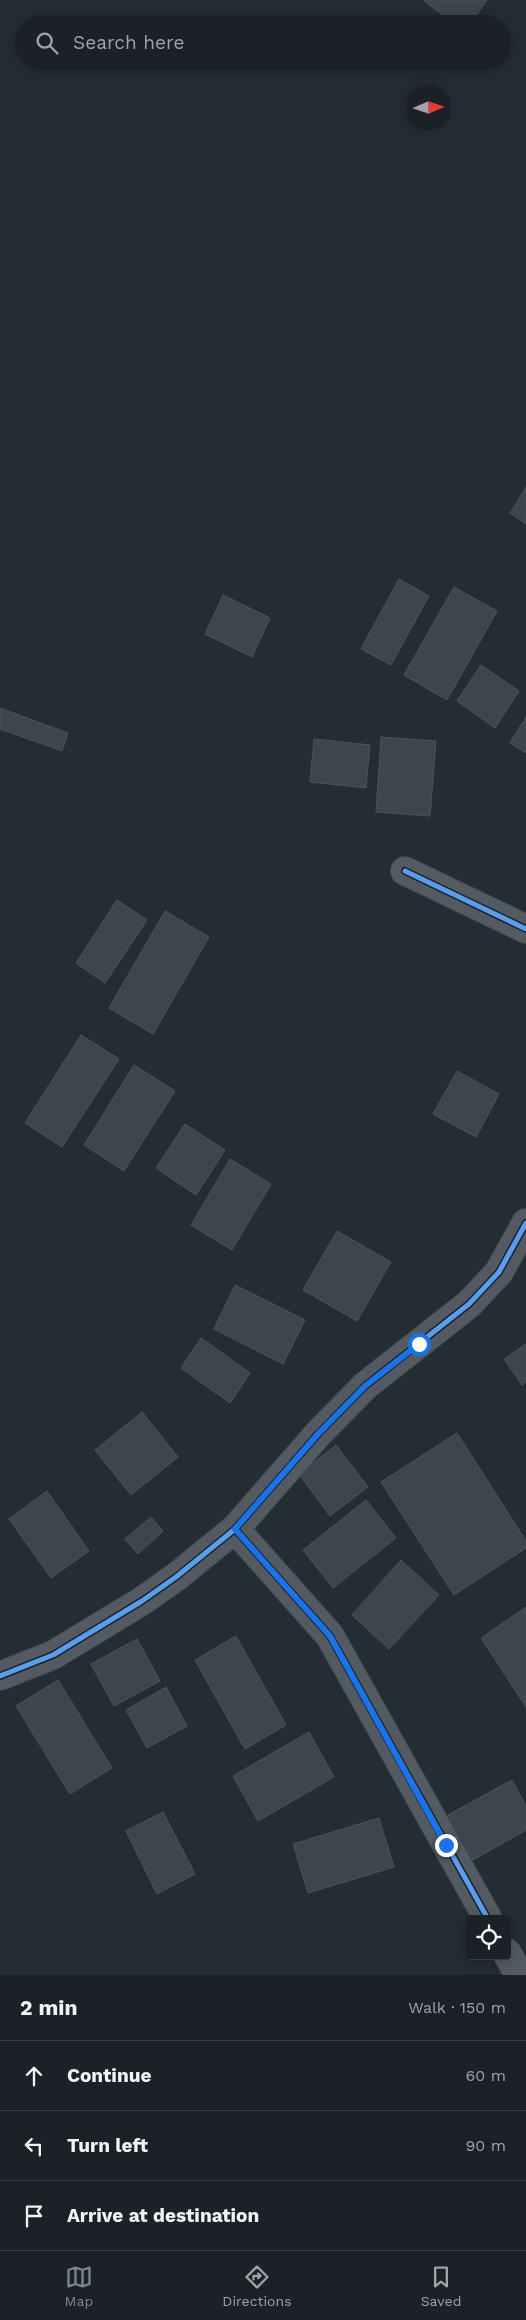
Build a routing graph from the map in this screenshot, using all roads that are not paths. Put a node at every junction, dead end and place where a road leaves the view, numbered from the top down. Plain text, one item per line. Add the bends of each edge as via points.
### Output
1 (406, 871) dead end
2 (526, 929) edge
3 (526, 1223) edge
4 (235, 1529) junction
5 (0, 1676) edge
6 (486, 1915) edge
7 (511, 1960) edge
8 (519, 1975) edge

1 - 2 street
3 - 4 street via 499,1272 469,1304 365,1386
4 - 5 street via 142,1601 54,1655
4 - 6 street via 330,1636
7 - 8 street

